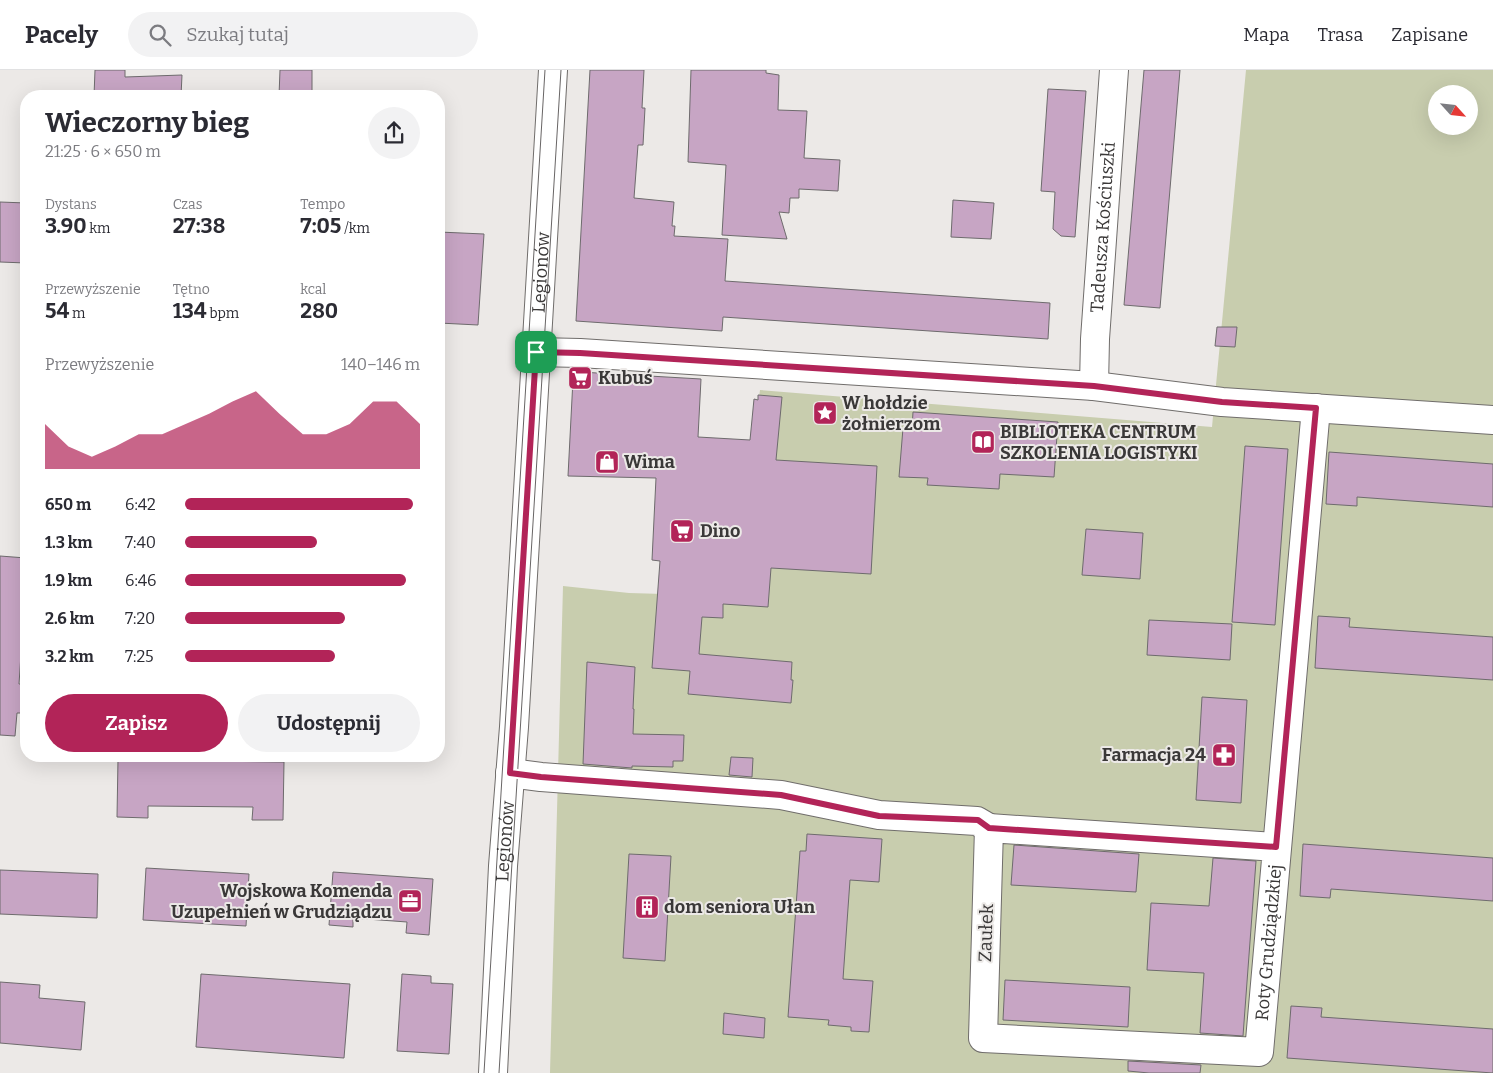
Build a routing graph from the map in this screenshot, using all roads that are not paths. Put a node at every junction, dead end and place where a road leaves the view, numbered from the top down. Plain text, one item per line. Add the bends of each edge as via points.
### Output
1 (553, 70) edge
2 (1114, 70) edge
3 (536, 352) junction
4 (1094, 386) junction
5 (1316, 408) junction
6 (1493, 420) edge
7 (510, 773) junction
8 (989, 828) junction
9 (1276, 847) junction
10 (983, 1038) joint
11 (493, 1073) edge

1 - 3 street, Legionów
2 - 4 street, Tadeusza Kościuszki
3 - 4 street
3 - 7 street, Legionów
4 - 5 street via 1222,402
5 - 6 street
5 - 9 street, Roty Grudziądzkiej
7 - 8 street via 781,795 879,816 978,820
7 - 11 street, Legionów
8 - 9 street
8 - 10 street, Zaułek
9 - 10 street, Roty Grudziądzkiej via 1259,1052

